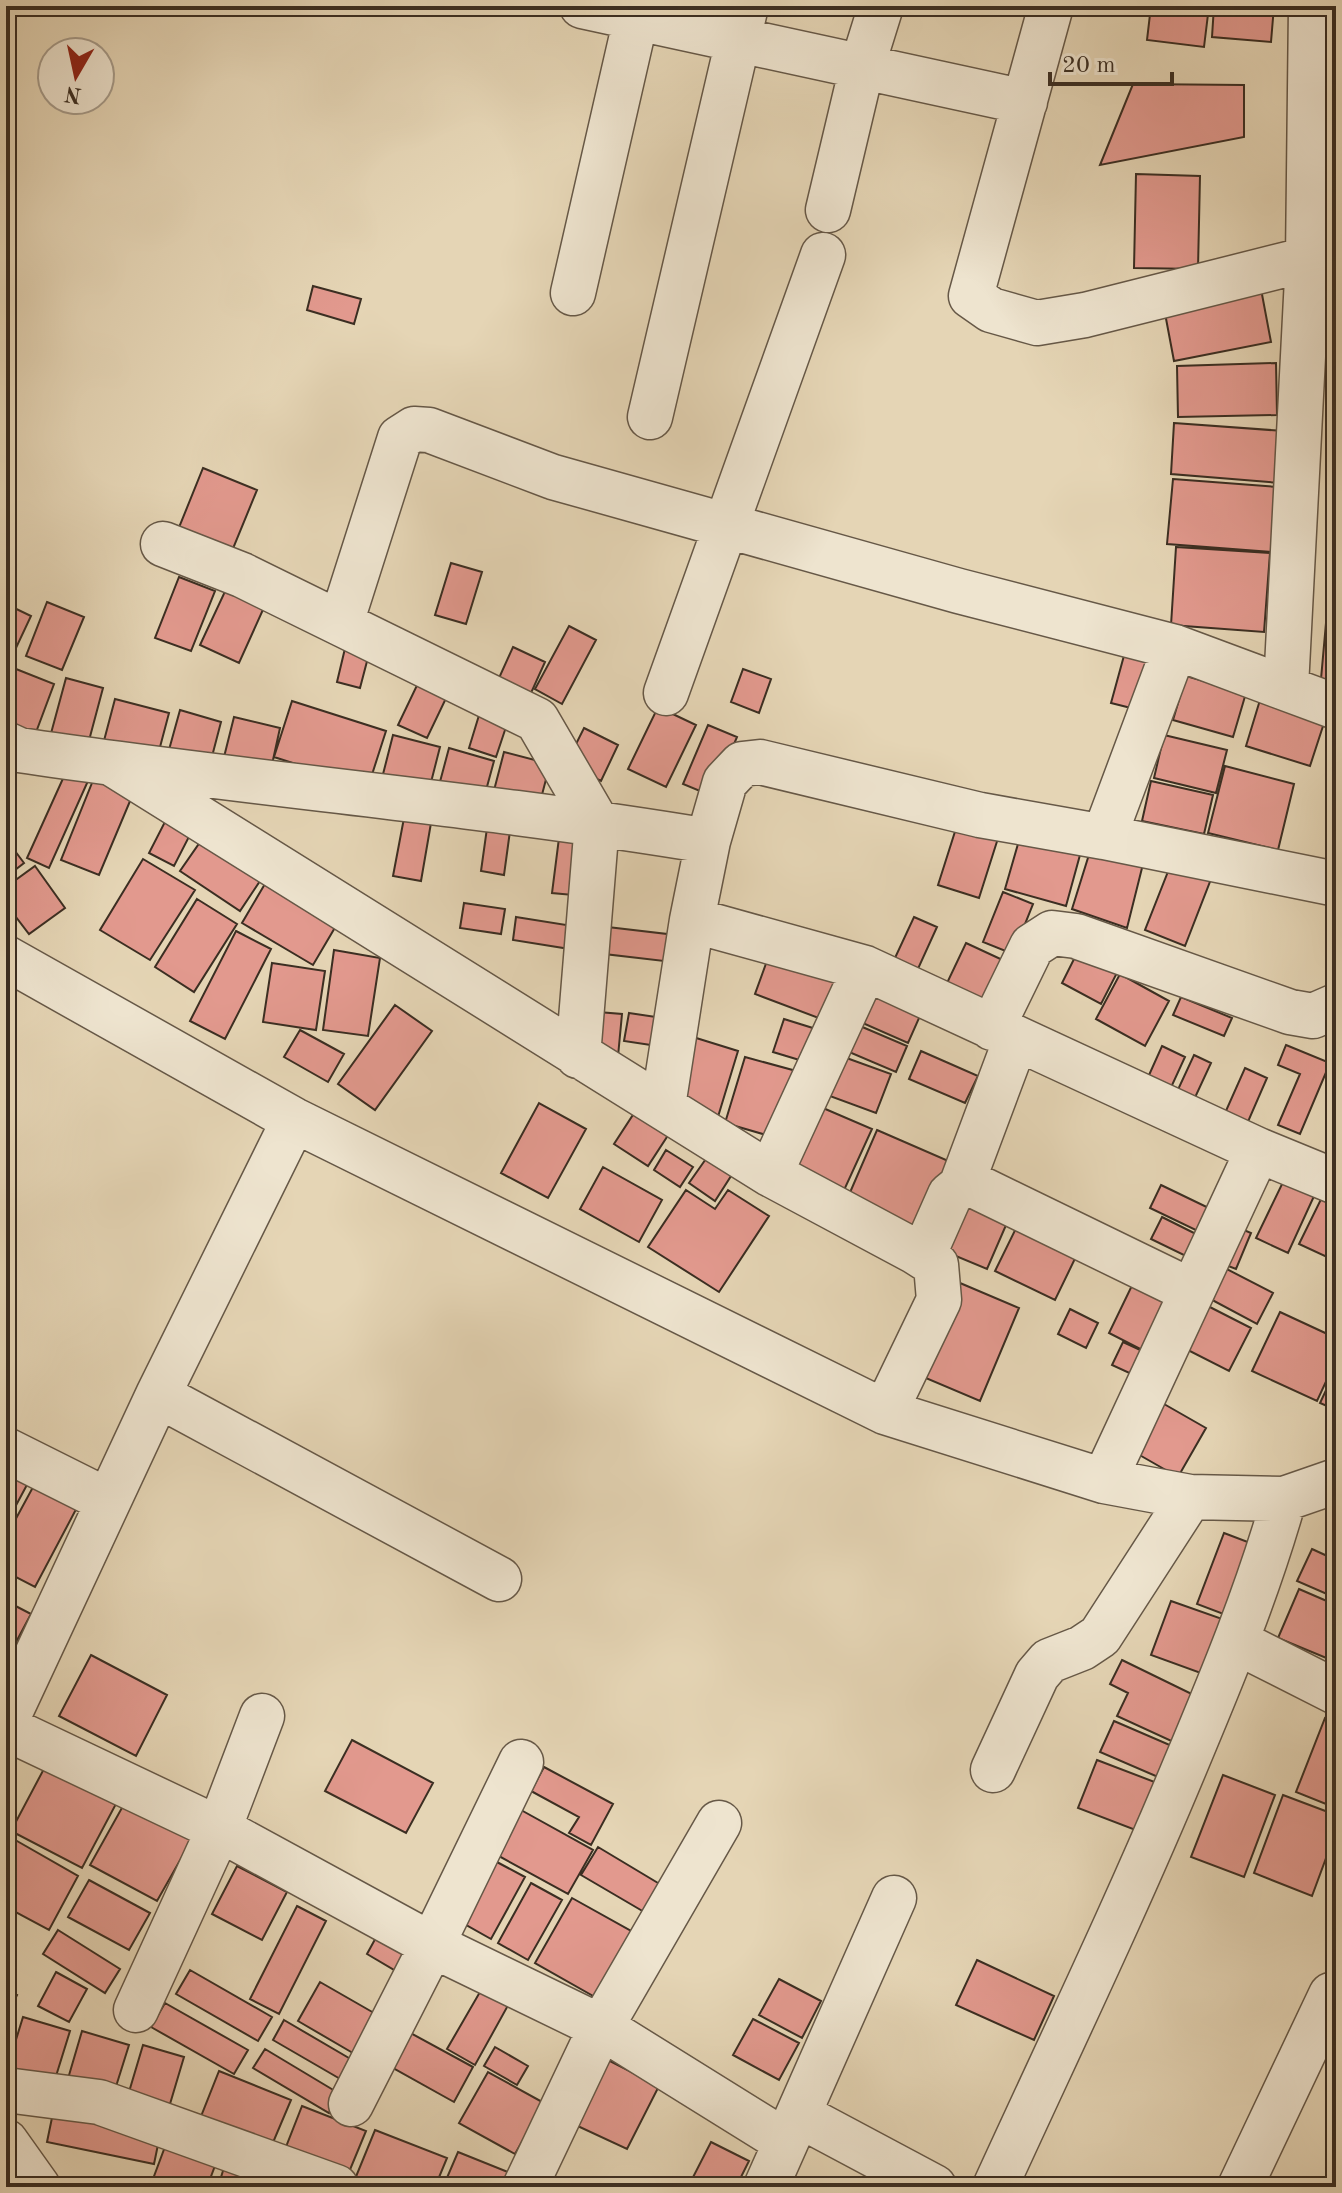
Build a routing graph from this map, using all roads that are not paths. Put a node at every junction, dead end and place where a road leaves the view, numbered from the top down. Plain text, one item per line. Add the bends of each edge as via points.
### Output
1 (583, 6) edge
2 (881, 6) edge
3 (1051, 6) edge
4 (1311, 6) edge
5 (636, 18) junction
6 (741, 23) edge
7 (862, 67) junction
8 (1025, 102) junction
9 (828, 210) dead end
10 (823, 255) dead end
11 (1308, 259) junction
12 (573, 293) dead end
13 (650, 417) dead end
14 (726, 526) junction
15 (163, 544) dead end
16 (341, 623) junction
17 (1175, 647) junction
18 (1286, 687) junction
19 (666, 693) dead end
20 (1336, 707) edge
21 (6, 744) edge
22 (113, 764) junction
23 (597, 823) junction
24 (1104, 837) junction
25 (708, 841) junction
26 (1336, 884) edge
27 (692, 920) junction
28 (6, 958) edge
29 (865, 968) junction
30 (1336, 1006) edge
31 (1004, 1034) junction
32 (578, 1056) junction
33 (663, 1106) junction
34 (294, 1120) junction
35 (1258, 1150) junction
36 (770, 1174) junction
37 (1336, 1182) edge
38 (961, 1186) junction
39 (923, 1256) junction
40 (1191, 1291) junction
41 (158, 1395) junction
42 (885, 1412) junction
43 (6, 1450) edge
44 (1104, 1481) junction
45 (1336, 1481) edge
46 (1190, 1497) junction
47 (1284, 1499) junction
48 (108, 1501) junction
49 (499, 1579) dead end
50 (1237, 1642) junction
51 (1336, 1692) edge
52 (262, 1716) dead end
53 (6, 1721) edge
54 (6, 1728) edge
55 (521, 1762) dead end
56 (993, 1770) dead end
57 (719, 1823) dead end
58 (219, 1829) junction
59 (894, 1898) dead end
60 (432, 1945) junction
61 (1331, 1995) dead end
62 (136, 2010) dead end
63 (601, 2027) junction
64 (6, 2090) edge
65 (351, 2104) dead end
66 (793, 2129) junction
67 (6, 2142) edge
68 (38, 2187) edge
69 (336, 2187) edge
70 (525, 2187) edge
71 (766, 2187) edge
72 (934, 2187) edge
73 (995, 2187) edge
74 (1240, 2187) edge

1 - 5 street
2 - 7 street
3 - 8 street
4 - 11 street
5 - 6 street
5 - 12 street
6 - 7 street
6 - 13 street
7 - 8 street
7 - 9 street
8 - 11 street via 971,296 991,310 1037,323
10 - 14 street
11 - 18 street
14 - 16 street via 553,477 414,429 400,438
14 - 17 street
14 - 19 street
15 - 16 street
16 - 23 street via 537,720
17 - 18 street
17 - 24 street
18 - 20 street
21 - 22 street
22 - 23 street
22 - 32 street
23 - 25 street
23 - 32 street
24 - 25 street via 980,815 760,762 742,764 725,782
24 - 26 street
25 - 27 street
27 - 29 street
27 - 33 street
28 - 34 street
29 - 31 street
29 - 36 street
30 - 31 street via 1313,1016 1290,1012 1076,936 1052,933 1032,946
31 - 35 street
31 - 38 street
32 - 33 street
33 - 36 street
34 - 41 street
34 - 42 street
35 - 37 street
35 - 40 street
36 - 39 street
38 - 39 street via 950,1195
38 - 40 street via 973,1185
39 - 42 street via 936,1265 939,1300
40 - 44 street
41 - 48 street
41 - 49 street
42 - 44 street
43 - 48 street
44 - 46 street
45 - 47 street
46 - 47 street
46 - 56 street via 1100,1636 1049,1661 1037,1675
47 - 50 street
48 - 53 street
50 - 51 street
50 - 73 street via 1159,1829
52 - 58 street
54 - 58 street
55 - 60 street
57 - 63 street
58 - 60 street
58 - 62 street
59 - 66 street
60 - 63 street
60 - 65 street
61 - 74 street
63 - 66 street
63 - 70 street
64 - 69 street via 99,2102
66 - 71 street
66 - 72 street
67 - 68 street

